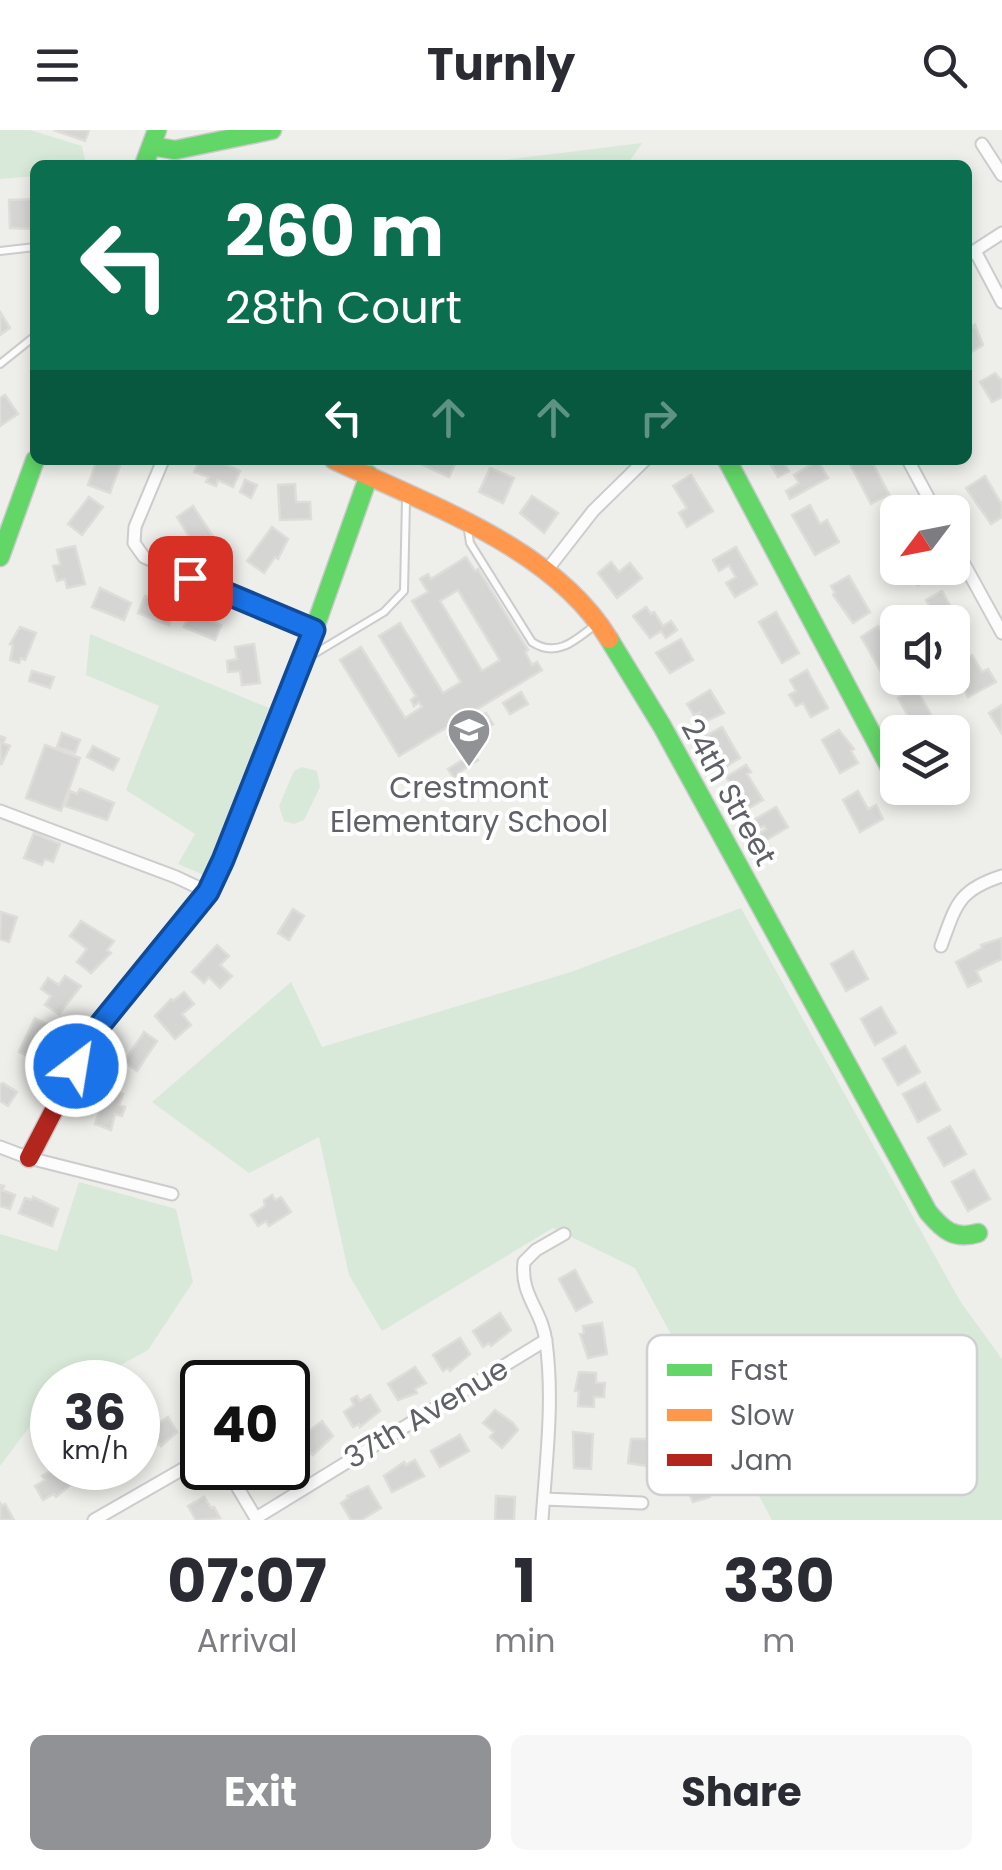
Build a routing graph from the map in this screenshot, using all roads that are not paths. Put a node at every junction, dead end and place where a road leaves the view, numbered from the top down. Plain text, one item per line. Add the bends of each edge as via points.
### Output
1 (272, 130) edge
2 (154, 138) edge
3 (982, 144) dead end
4 (1002, 175) edge
5 (1002, 233) edge
6 (30, 248) edge
7 (0, 251) edge
8 (972, 252) edge
9 (972, 255) edge
10 (1002, 302) edge
11 (30, 340) edge
12 (0, 364) edge
13 (33, 465) edge
14 (161, 465) edge
15 (346, 465) edge
16 (640, 465) edge
17 (730, 465) edge
18 (911, 465) edge
19 (369, 475) junction
20 (406, 494) junction
21 (927, 495) edge
22 (468, 524) junction
23 (0, 557) edge
24 (547, 570) junction
25 (970, 575) edge
26 (599, 622) junction
27 (314, 630) junction
28 (1002, 633) edge
29 (301, 662) junction
30 (880, 749) edge
31 (0, 811) edge
32 (1002, 876) edge
33 (208, 892) junction
34 (941, 946) dead end
35 (0, 1148) edge
36 (29, 1158) junction
37 (172, 1194) dead end
38 (978, 1233) dead end
39 (564, 1234) dead end
40 (546, 1340) junction
41 (180, 1471) edge
42 (239, 1490) edge
43 (544, 1498) junction
44 (642, 1503) dead end
45 (257, 1519) edge
46 (94, 1520) edge
47 (542, 1520) edge

1 - 2 street via 175,150
3 - 4 street
5 - 8 street
6 - 7 lane
9 - 10 street
11 - 12 lane
13 - 23 street
14 - 27 street via 135,528 134,543 144,556
15 - 19 street, 24th Street
16 - 24 street
17 - 30 street
18 - 21 street
19 - 20 street, 24th Street
19 - 27 street
20 - 22 street, 24th Street
20 - 29 lane via 404,592 384,612
22 - 24 street, 24th Street
22 - 26 lane via 470,543 532,642 560,649
24 - 26 street, 24th Street
25 - 28 street
26 - 38 street, 24th Street via 928,1212 948,1235
27 - 29 street
29 - 33 street
31 - 33 street
32 - 34 street via 966,892
33 - 36 street via 95,1031
35 - 36 street
36 - 37 street
39 - 40 street via 524,1262 522,1282
40 - 43 street
40 - 45 street, 37th Avenue
41 - 46 street
42 - 45 street
43 - 44 street
43 - 47 street

